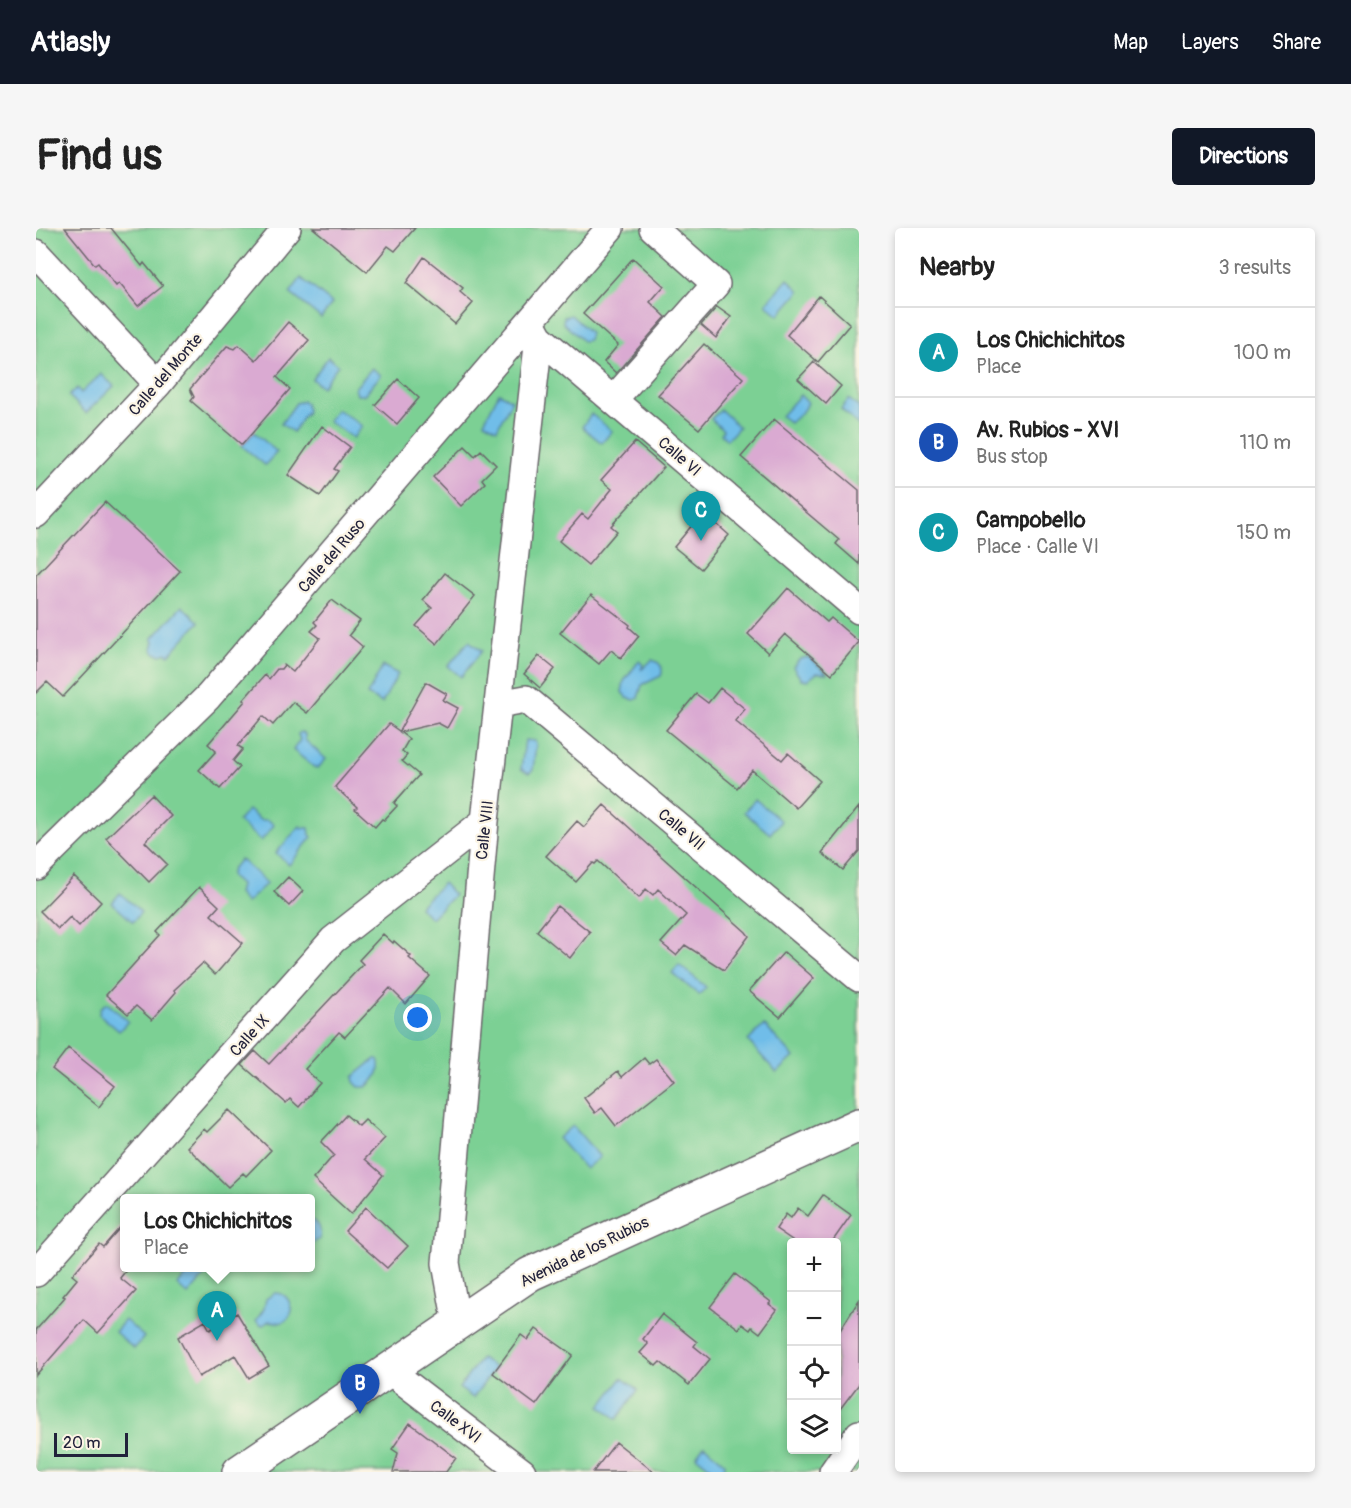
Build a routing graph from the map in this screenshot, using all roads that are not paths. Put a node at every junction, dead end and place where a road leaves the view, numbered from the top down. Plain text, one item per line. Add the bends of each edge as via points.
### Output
1 (287, 228) edge
2 (610, 228) edge
3 (653, 228) edge
4 (36, 253) edge
5 (535, 330) junction
6 (158, 384) junction
7 (614, 399) junction
8 (36, 514) edge
9 (859, 610) edge
10 (498, 704) junction
11 (484, 821) junction
12 (36, 866) edge
13 (859, 978) edge
14 (859, 1125) edge
15 (36, 1273) edge
16 (456, 1324) junction
17 (390, 1371) junction
18 (859, 1434) edge
19 (239, 1472) edge
20 (522, 1472) edge
21 (833, 1472) edge

1 - 6 street, Calle del Monte
2 - 5 street, Calle del Ruso
3 - 7 street via 716,284
4 - 6 street
5 - 7 street, Calle VI
5 - 10 street, Calle VIII
5 - 12 street, Calle del Ruso via 208,697
6 - 8 street, Calle del Monte
7 - 9 street, Calle VI
10 - 11 street, Calle VIII
10 - 13 street, Calle VII via 526,699
11 - 15 street, Calle IX via 333,940
11 - 16 street, Calle VIII via 446,1263
14 - 16 street, Avenida de los Rubios via 530,1274
16 - 17 street, Avenida de los Rubios
17 - 19 street, Avenida de los Rubios
17 - 20 street, Calle XVI
18 - 21 street

